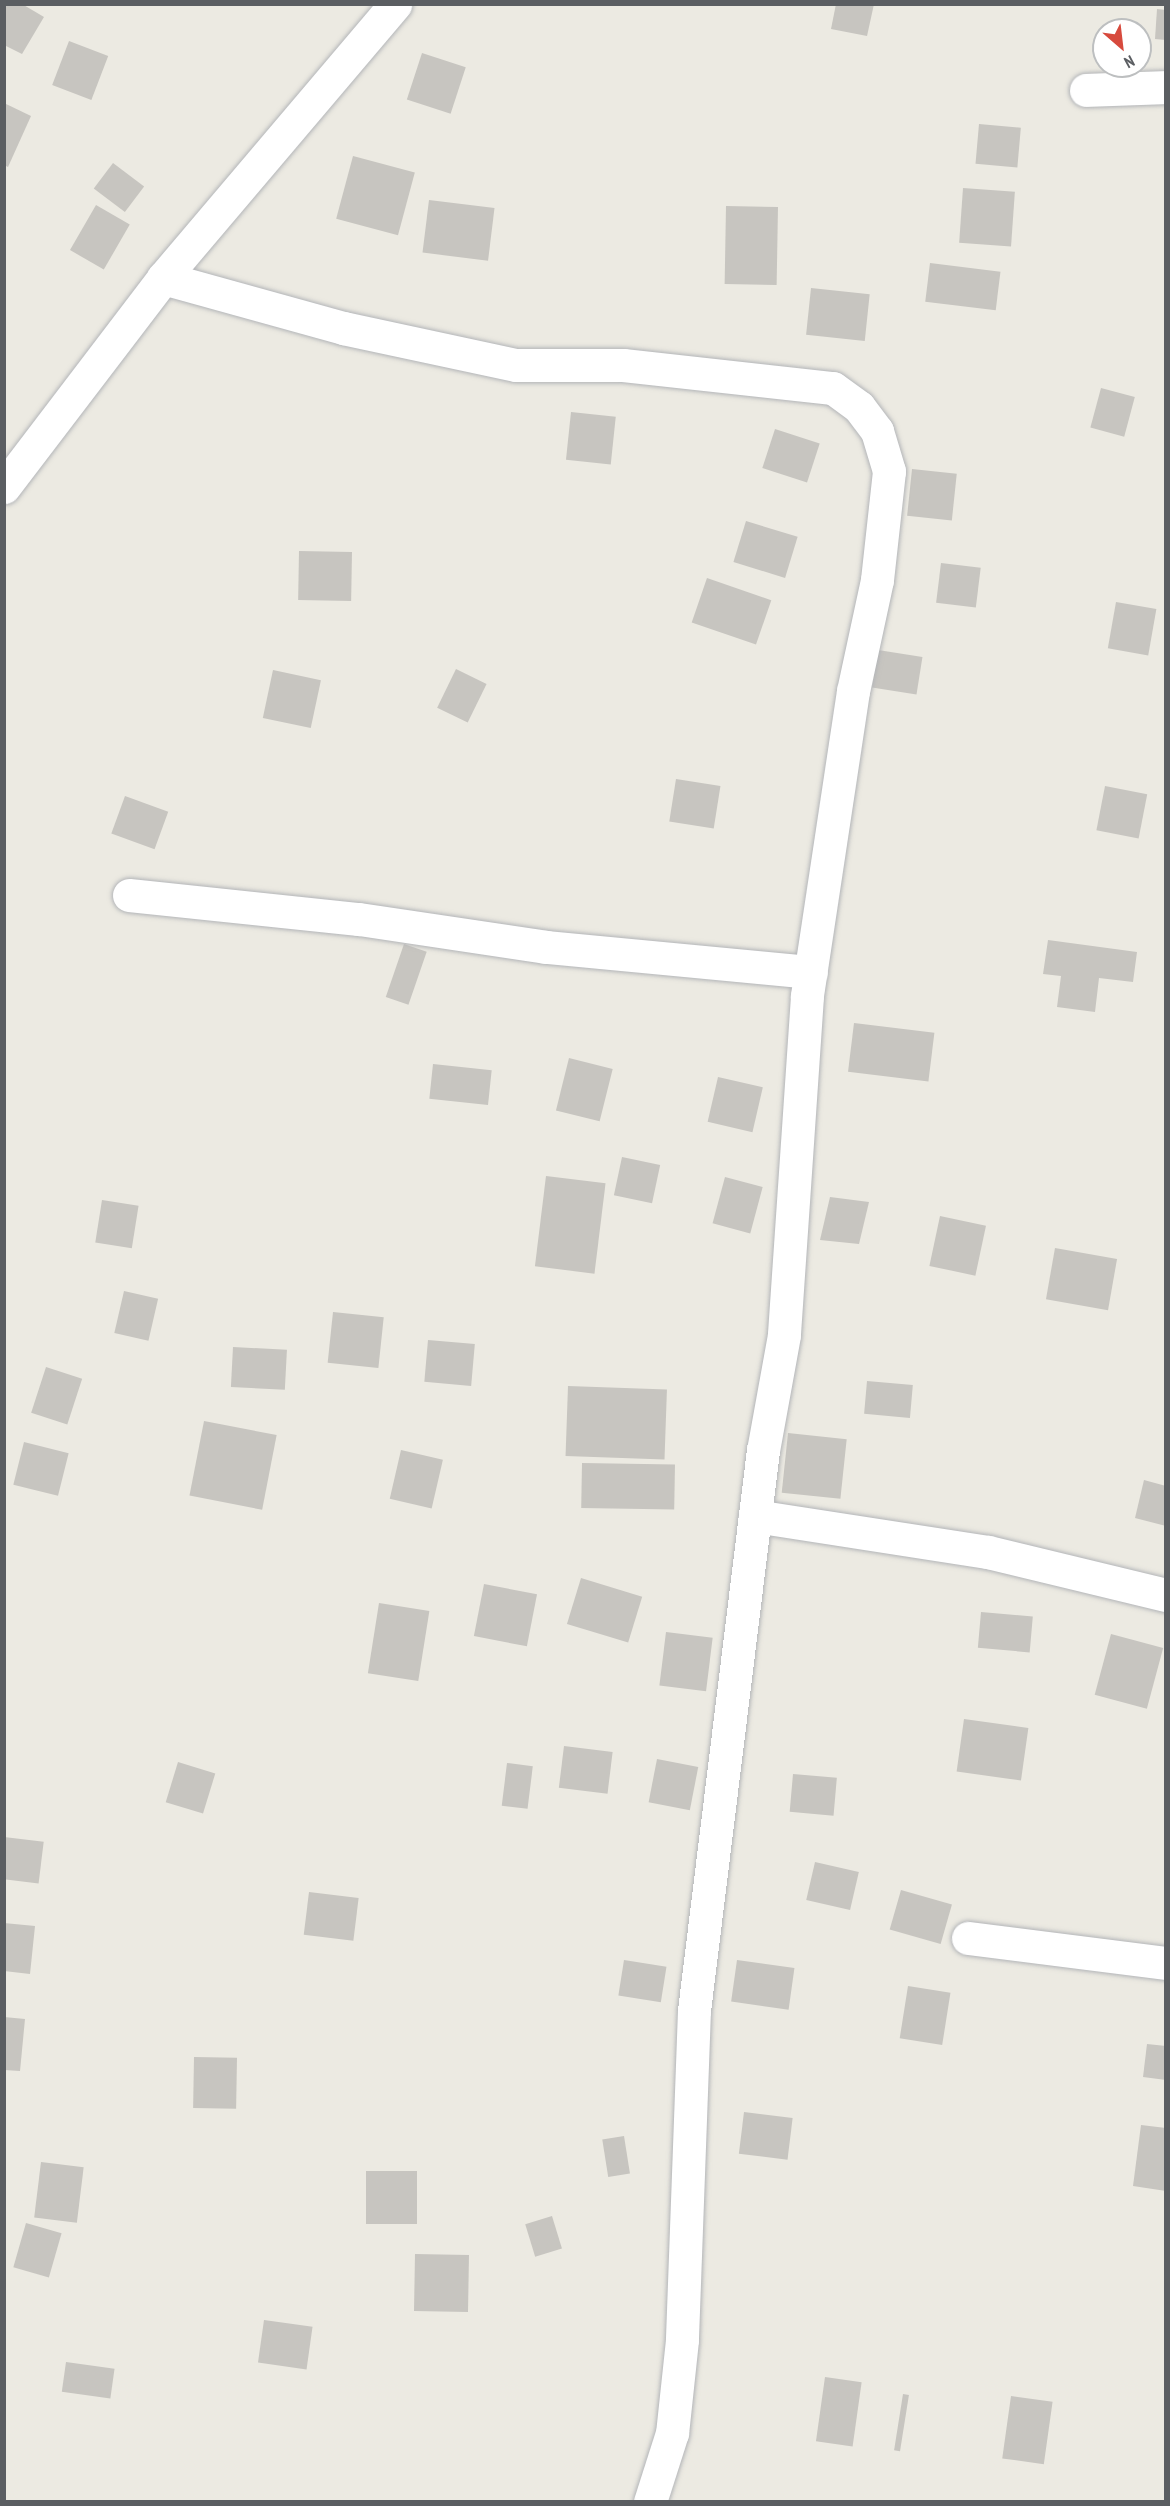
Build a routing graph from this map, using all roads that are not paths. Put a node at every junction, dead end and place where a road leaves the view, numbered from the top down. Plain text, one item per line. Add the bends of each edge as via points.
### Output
1 (395, 4) edge
2 (1166, 87) edge
3 (1086, 90) dead end
4 (163, 278) junction
5 (4, 487) edge
6 (129, 895) dead end
7 (810, 972) junction
8 (755, 1516) junction
9 (1166, 1594) edge
10 (968, 1938) dead end
11 (1166, 1963) edge
12 (650, 2502) edge

1 - 4 street
2 - 3 street
4 - 5 street
4 - 7 street via 344,328 516,365 623,366 772,378 833,388 858,408 876,431 889,471 877,580 853,691
6 - 7 street via 359,919 546,947
7 - 8 street via 789,1296
8 - 9 street via 988,1552
8 - 12 street via 694,2010 682,2340 672,2433
10 - 11 street

